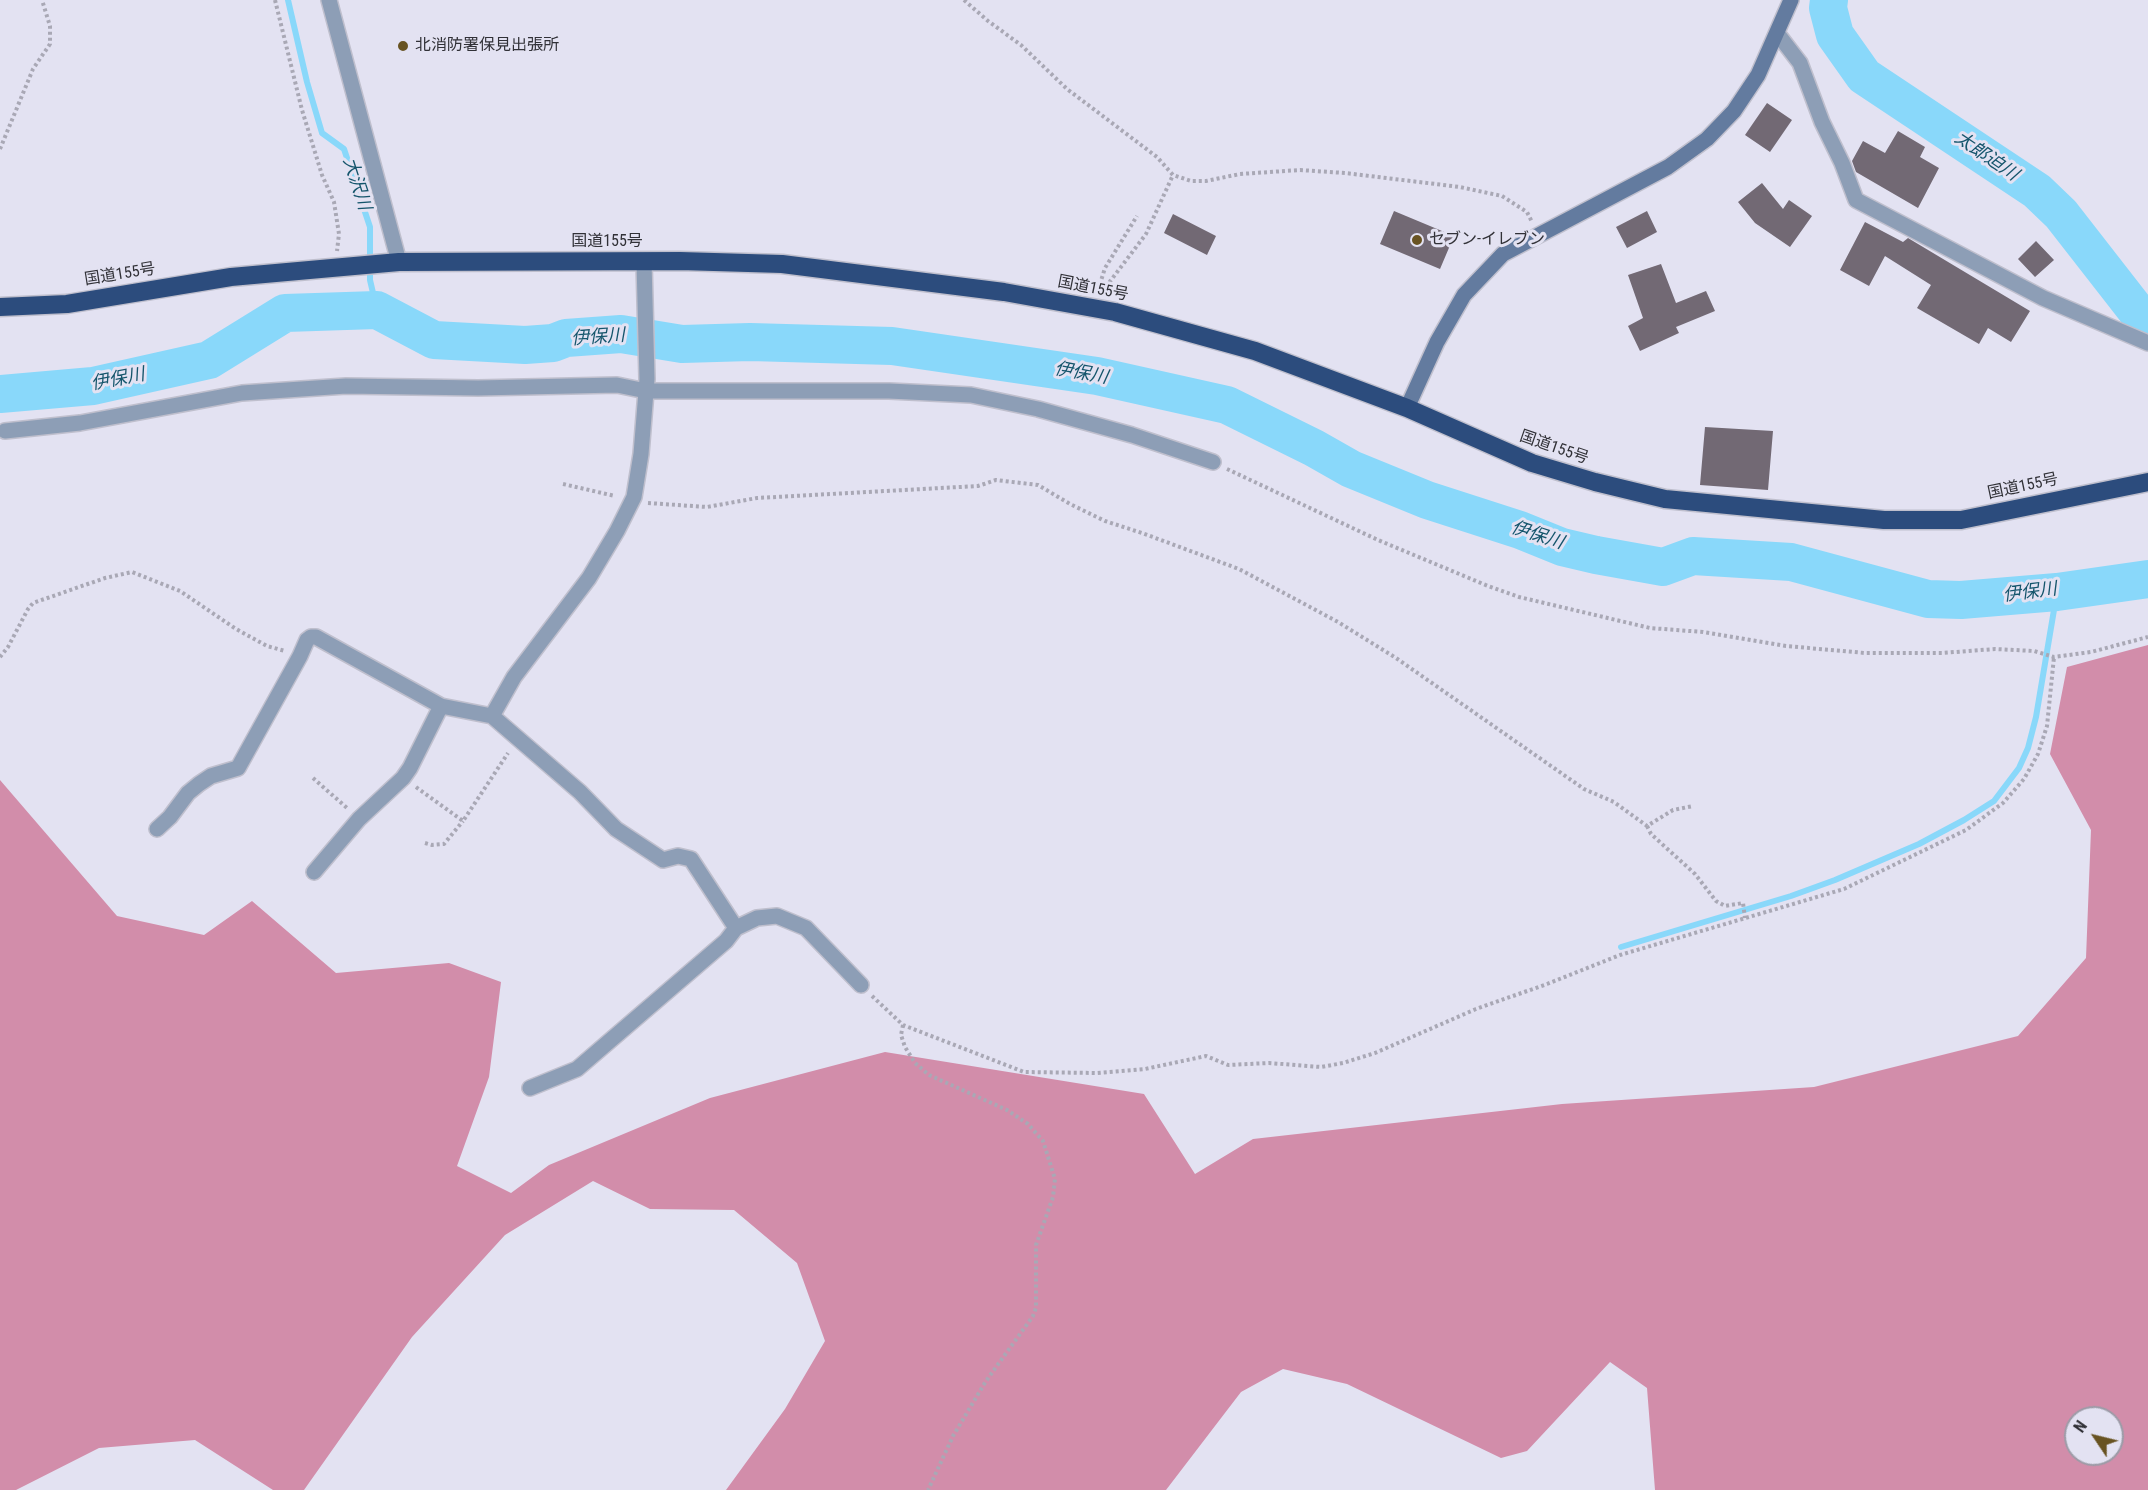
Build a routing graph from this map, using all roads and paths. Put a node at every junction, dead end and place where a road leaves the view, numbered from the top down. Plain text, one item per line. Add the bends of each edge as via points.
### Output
1 (42, 0) edge
2 (275, 0) edge
3 (329, 0) edge
4 (964, 0) edge
5 (1791, 0) edge
6 (1777, 33) junction
7 (0, 148) edge
8 (1173, 175) junction
9 (1137, 216) dead end
10 (1538, 235) junction
11 (399, 262) junction
12 (644, 262) junction
13 (339, 266) junction
14 (1103, 290) junction
15 (0, 308) edge
16 (1099, 309) junction
17 (2148, 343) edge
18 (646, 385) junction
19 (1407, 408) junction
20 (5, 431) dead end
21 (1213, 462) joint
22 (2148, 482) edge
23 (563, 484) dead end
24 (632, 500) junction
25 (2148, 637) edge
26 (300, 656) junction
27 (0, 657) edge
28 (2054, 657) junction
29 (441, 706) junction
30 (492, 716) junction
31 (518, 738) junction
32 (313, 778) dead end
33 (403, 778) junction
34 (1693, 806) dead end
35 (358, 819) junction
36 (463, 821) junction
37 (1647, 826) junction
38 (157, 829) dead end
39 (425, 843) dead end
40 (314, 872) dead end
41 (1745, 918) junction
42 (735, 928) junction
43 (861, 985) joint
44 (903, 1025) junction
45 (530, 1088) dead end
46 (928, 1490) edge

1 - 7 path via 50,26 50,44 33,69
2 - 13 path via 302,110 334,202
3 - 11 street
4 - 8 path via 1021,45 1066,89 1157,157
5 - 6 street
6 - 10 street via 1758,75 1734,111 1707,139 1668,167
6 - 17 street via 1800,63 1856,200 2043,298
8 - 10 path via 1206,181 1240,174 1300,170 1460,187 1502,196 1527,212
8 - 14 path via 1146,234
9 - 14 path via 1105,268 1100,284
10 - 19 street via 1503,254 1464,295
11 - 12 highway, 国道155号
11 - 13 highway, 国道155号
12 - 16 highway, 国道155号 via 782,264 1004,292
12 - 18 street
13 - 15 highway, 国道155号 via 231,277 67,304
14 - 16 path
16 - 19 highway, 国道155号 via 1254,351
18 - 20 street via 346,386 242,393 80,423
18 - 21 street via 971,394 1132,435
18 - 24 street via 641,454
19 - 22 highway, 国道155号 via 1532,463 1677,501 1884,520 1961,520
21 - 28 path via 1378,540 1488,586 1602,617 1650,628 1865,653 2014,650
23 - 24 path
24 - 30 street via 589,578 514,677
24 - 37 path via 707,507 757,498 968,487 996,480 1038,485 1105,521 1239,569 1338,622 1584,789 1614,802
25 - 28 path
26 - 27 path via 267,646 180,591 132,572 33,603
26 - 29 street via 307,640 316,637
26 - 38 street via 238,768 199,784
28 - 41 path via 2047,726 2038,754 2024,779 2003,803 1966,830 1844,889
29 - 30 street
29 - 33 street
30 - 31 street
31 - 36 path
31 - 42 street via 616,829 663,860 678,856 691,859
32 - 35 path
33 - 35 street
33 - 36 path
34 - 37 path via 1673,810
35 - 40 street
36 - 39 path via 444,844
37 - 41 path via 1716,901 1725,906 1743,903
41 - 44 path via 1620,955 1476,1009 1375,1053 1321,1067 1228,1065 1206,1056 1145,1069 1024,1072
42 - 43 street via 757,918 777,916 792,921 817,937
42 - 45 street via 726,941 577,1069
43 - 44 path
44 - 46 path via 905,1047 929,1075 1007,1110 1028,1124 1043,1141 1055,1179 1053,1197 1036,1245 1033,1316 986,1381 953,1436

